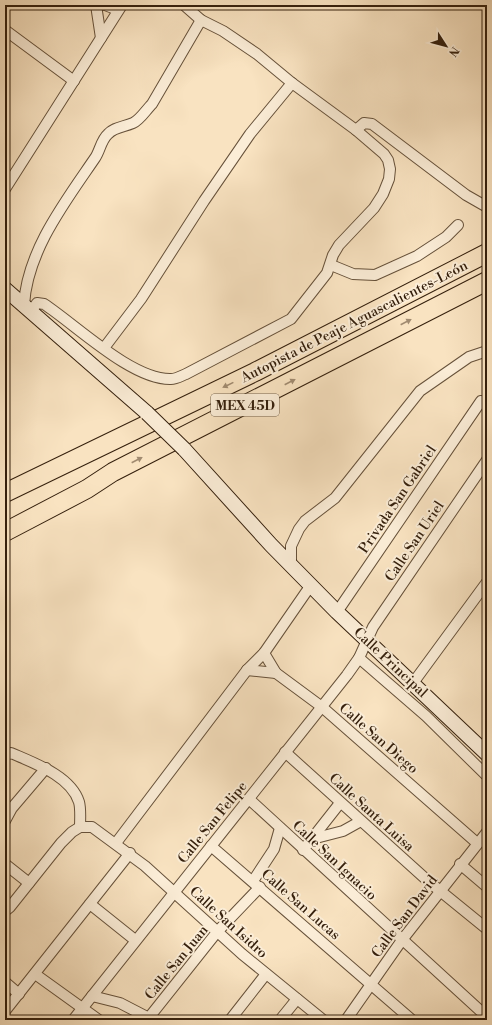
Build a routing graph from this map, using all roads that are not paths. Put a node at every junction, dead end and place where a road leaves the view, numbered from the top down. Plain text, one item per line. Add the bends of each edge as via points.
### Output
1 (96, 5) edge
2 (105, 5) edge
3 (184, 5) edge
4 (120, 8) edge
5 (201, 20) junction
6 (5, 30) edge
7 (101, 38) junction
8 (74, 81) junction
9 (292, 82) junction
10 (356, 130) junction
11 (5, 189) edge
12 (487, 207) edge
13 (458, 225) dead end
14 (487, 253) edge
15 (331, 265) junction
16 (487, 281) edge
17 (5, 289) edge
18 (27, 308) junction
19 (104, 348) junction
20 (487, 351) edge
21 (481, 401) dead end
22 (84, 456) junction
23 (487, 460) edge
24 (113, 472) junction
25 (5, 493) edge
26 (5, 500) edge
27 (5, 523) edge
28 (5, 532) edge
29 (293, 567) junction
30 (487, 582) edge
31 (311, 585) junction
32 (337, 612) junction
33 (367, 639) junction
34 (264, 653) junction
35 (358, 658) junction
36 (247, 670) junction
37 (276, 673) junction
38 (413, 683) junction
39 (322, 707) junction
40 (284, 752) junction
41 (487, 754) edge
42 (5, 755) edge
43 (46, 768) junction
44 (487, 776) edge
45 (249, 799) junction
46 (340, 803) junction
47 (5, 821) edge
48 (361, 821) junction
49 (80, 827) junction
50 (280, 828) junction
51 (487, 832) edge
52 (312, 839) junction
53 (116, 843) junction
54 (296, 843) junction
55 (478, 843) junction
56 (211, 846) junction
57 (274, 849) junction
58 (303, 850) junction
59 (130, 853) junction
60 (5, 864) edge
61 (460, 864) junction
62 (30, 883) junction
63 (257, 884) junction
64 (487, 887) edge
65 (174, 891) junction
66 (441, 891) junction
67 (90, 904) junction
68 (5, 911) edge
69 (487, 929) edge
70 (217, 932) junction
71 (136, 940) junction
72 (402, 940) junction
73 (35, 974) junction
74 (266, 974) junction
75 (5, 982) edge
76 (370, 985) junction
77 (19, 994) junction
78 (92, 996) junction
79 (297, 999) junction
80 (83, 1007) junction
81 (5, 1011) edge
82 (487, 1017) edge
83 (148, 1019) edge
84 (73, 1020) edge
85 (99, 1020) edge
86 (230, 1020) edge
87 (280, 1020) edge
88 (323, 1020) edge
89 (346, 1020) edge
90 (412, 1020) edge

1 - 7 street
2 - 4 street
3 - 5 street
4 - 7 street
5 - 9 street via 239,41
5 - 18 street via 152,104 134,123 113,130 105,137 96,156 53,222 26,282
6 - 8 street
7 - 8 street
8 - 11 street
9 - 10 street
9 - 19 street via 250,134 141,299
10 - 12 street via 364,123 372,124 466,195
10 - 15 street via 384,154 390,169 383,194 374,208 339,245
13 - 15 street via 446,237 417,256 375,275 353,274
14 -> 22 highway, Autopista de Peaje Aguascalientes-León / MEX 45D
15 - 19 street via 291,318 186,374 172,379 150,375
24 -> 16 highway, MEX 45D
17 - 18 street, Calle Principal
18 - 19 street via 44,304
18 - 29 street, Calle Principal, bridge via 147,413 184,449
20 - 29 street via 469,357 420,391 335,498 299,529 291,546
21 - 32 street, Privada San Gabriel
22 - 25 highway, Autopista de Peaje Aguascalientes-León / MEX 45D
22 - 26 highway
23 - 33 street, Calle San Uriel
24 - 27 highway
24 - 28 highway, MEX 45D via 87,489
29 - 31 street, Calle Principal
30 - 38 street
31 - 32 street, Calle Principal
31 - 34 street
32 - 33 street, Calle Principal
33 - 35 street, Calle San Felipe
33 - 38 street, Calle Principal
34 - 36 street
34 - 37 street, Calle San Diego
35 - 39 street, Calle San Felipe
35 - 44 street via 426,716
36 - 37 street
36 - 53 street
37 - 39 street, Calle San Diego
38 - 41 street, Calle Principal
39 - 40 street, Calle San Felipe
39 - 55 street, Calle San Diego
40 - 45 street, Calle San Felipe
40 - 46 street, Calle Santa Luisa
42 - 43 street via 11,753
43 - 47 street via 12,808
43 - 49 street via 69,786 79,802
45 - 50 street, Calle San Ignacio
45 - 56 street, Calle San Felipe
46 - 48 street, Calle Santa Luisa
46 - 52 street
48 - 52 street via 343,831
48 - 66 street, Calle Santa Luisa
49 - 53 street, Calle San Isidro via 97,829
49 - 62 street via 61,843
50 - 54 street, Calle San Ignacio
50 - 57 street, Calle San Juan
51 - 55 street, Calle San David
52 - 58 street
53 - 59 street, Calle San Isidro
54 - 57 street
54 - 58 street, Calle San Ignacio
55 - 61 street, Calle San David
56 - 63 street, Calle San Lucas
56 - 65 street, Calle San Felipe
57 - 63 street, Calle San Juan
58 - 72 street, Calle San Ignacio
59 - 65 street, Calle San Isidro
59 - 67 street
60 - 62 street
61 - 64 street
61 - 66 street, Calle San David
62 - 68 street
63 - 70 street, Calle San Juan
63 - 76 street, Calle San Lucas
65 - 70 street, Calle San Isidro
65 - 71 street, Calle San Felipe
66 - 69 street, Calle Santa Luisa
66 - 72 street, Calle San David
67 - 71 street
67 - 73 street
70 - 74 street, Calle San Isidro
70 - 83 street, Calle San Juan
71 - 78 street, Calle San Felipe
72 - 76 street, Calle San David
72 - 82 street, Calle San Ignacio
73 - 77 street
73 - 80 street
74 - 79 street, Calle San Isidro
74 - 86 street
75 - 77 street
76 - 89 street, Calle San David
76 - 90 street, Calle San Lucas
77 - 81 street
78 - 80 street, Calle San Felipe
78 - 83 street via 120,1004
79 - 87 street
79 - 88 street, Calle San Isidro
80 - 84 street, Calle San Felipe
80 - 85 street

